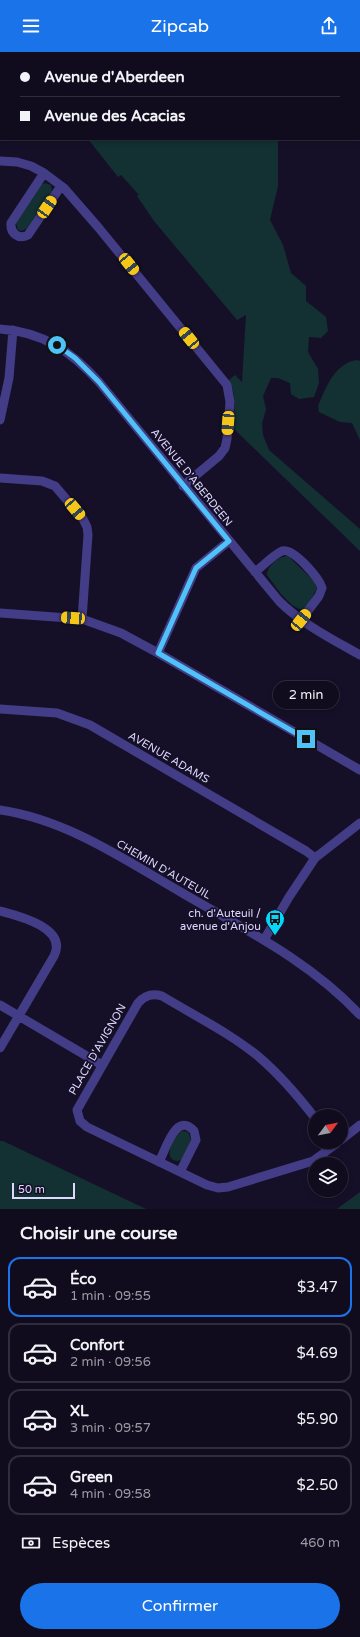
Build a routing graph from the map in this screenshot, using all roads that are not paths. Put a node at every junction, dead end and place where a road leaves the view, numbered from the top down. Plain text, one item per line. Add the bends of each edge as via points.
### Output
1 (0, 161) edge
2 (44, 173) junction
3 (62, 186) junction
4 (0, 329) edge
5 (13, 330) junction
6 (0, 420) edge
7 (0, 478) edge
8 (183, 486) junction
9 (229, 541) junction
10 (255, 572) junction
11 (0, 613) edge
12 (82, 619) junction
13 (301, 620) junction
14 (158, 653) junction
15 (360, 655) edge
16 (0, 709) edge
17 (360, 770) edge
18 (0, 810) edge
19 (360, 823) edge
20 (315, 858) junction
21 (0, 911) edge
22 (264, 940) junction
23 (0, 1005) edge
24 (360, 1015) edge
25 (19, 1016) junction
26 (0, 1048) edge
27 (102, 1065) junction
28 (308, 1110) edge
29 (360, 1126) edge
30 (348, 1134) edge
31 (329, 1149) edge
32 (159, 1162) junction
33 (180, 1172) junction

1 - 2 street via 17,162
2 - 3 street
2 - 3 street via 12,220 11,229 15,235 28,235
3 - 8 street via 227,385 230,402 225,448
4 - 5 street, AVENUE D'ABERDEEN
5 - 6 street via 9,378
5 - 8 street, AVENUE D'ABERDEEN via 49,341 82,364
7 - 12 street via 51,484 59,490 85,523 88,535
8 - 9 street, AVENUE D'ABERDEEN
9 - 10 street, AVENUE D'ABERDEEN
9 - 14 street via 196,568
10 - 13 street, AVENUE D'ABERDEEN via 279,601
10 - 13 street via 281,552 290,551 300,559 317,578 322,588
11 - 12 street
12 - 14 street via 121,633
13 - 15 street, AVENUE D'ABERDEEN
14 - 17 street
16 - 20 street, AVENUE ADAMS via 56,713 90,725 306,850
18 - 22 street, CHEMIN D'AUTEUIL via 46,821 80,835
19 - 20 street
20 - 22 street
21 - 25 street via 43,928 52,933 56,942 54,956
22 - 24 street, CHEMIN D'AUTEUIL via 321,978
23 - 25 street
25 - 26 street
25 - 27 street
27 - 28 street, PLACE D'AVIGNON via 138,1003 146,996 157,995 251,1051 281,1078
27 - 32 street, PLACE D'AVIGNON via 78,1106 80,1121 87,1127
29 - 30 street, PLACE D'AVIGNON
31 - 33 street, PLACE D'AVIGNON via 313,1162 228,1187 213,1187
32 - 33 street, PLACE D'AVIGNON
32 - 33 street via 175,1129 182,1125 188,1126 194,1131 196,1140

